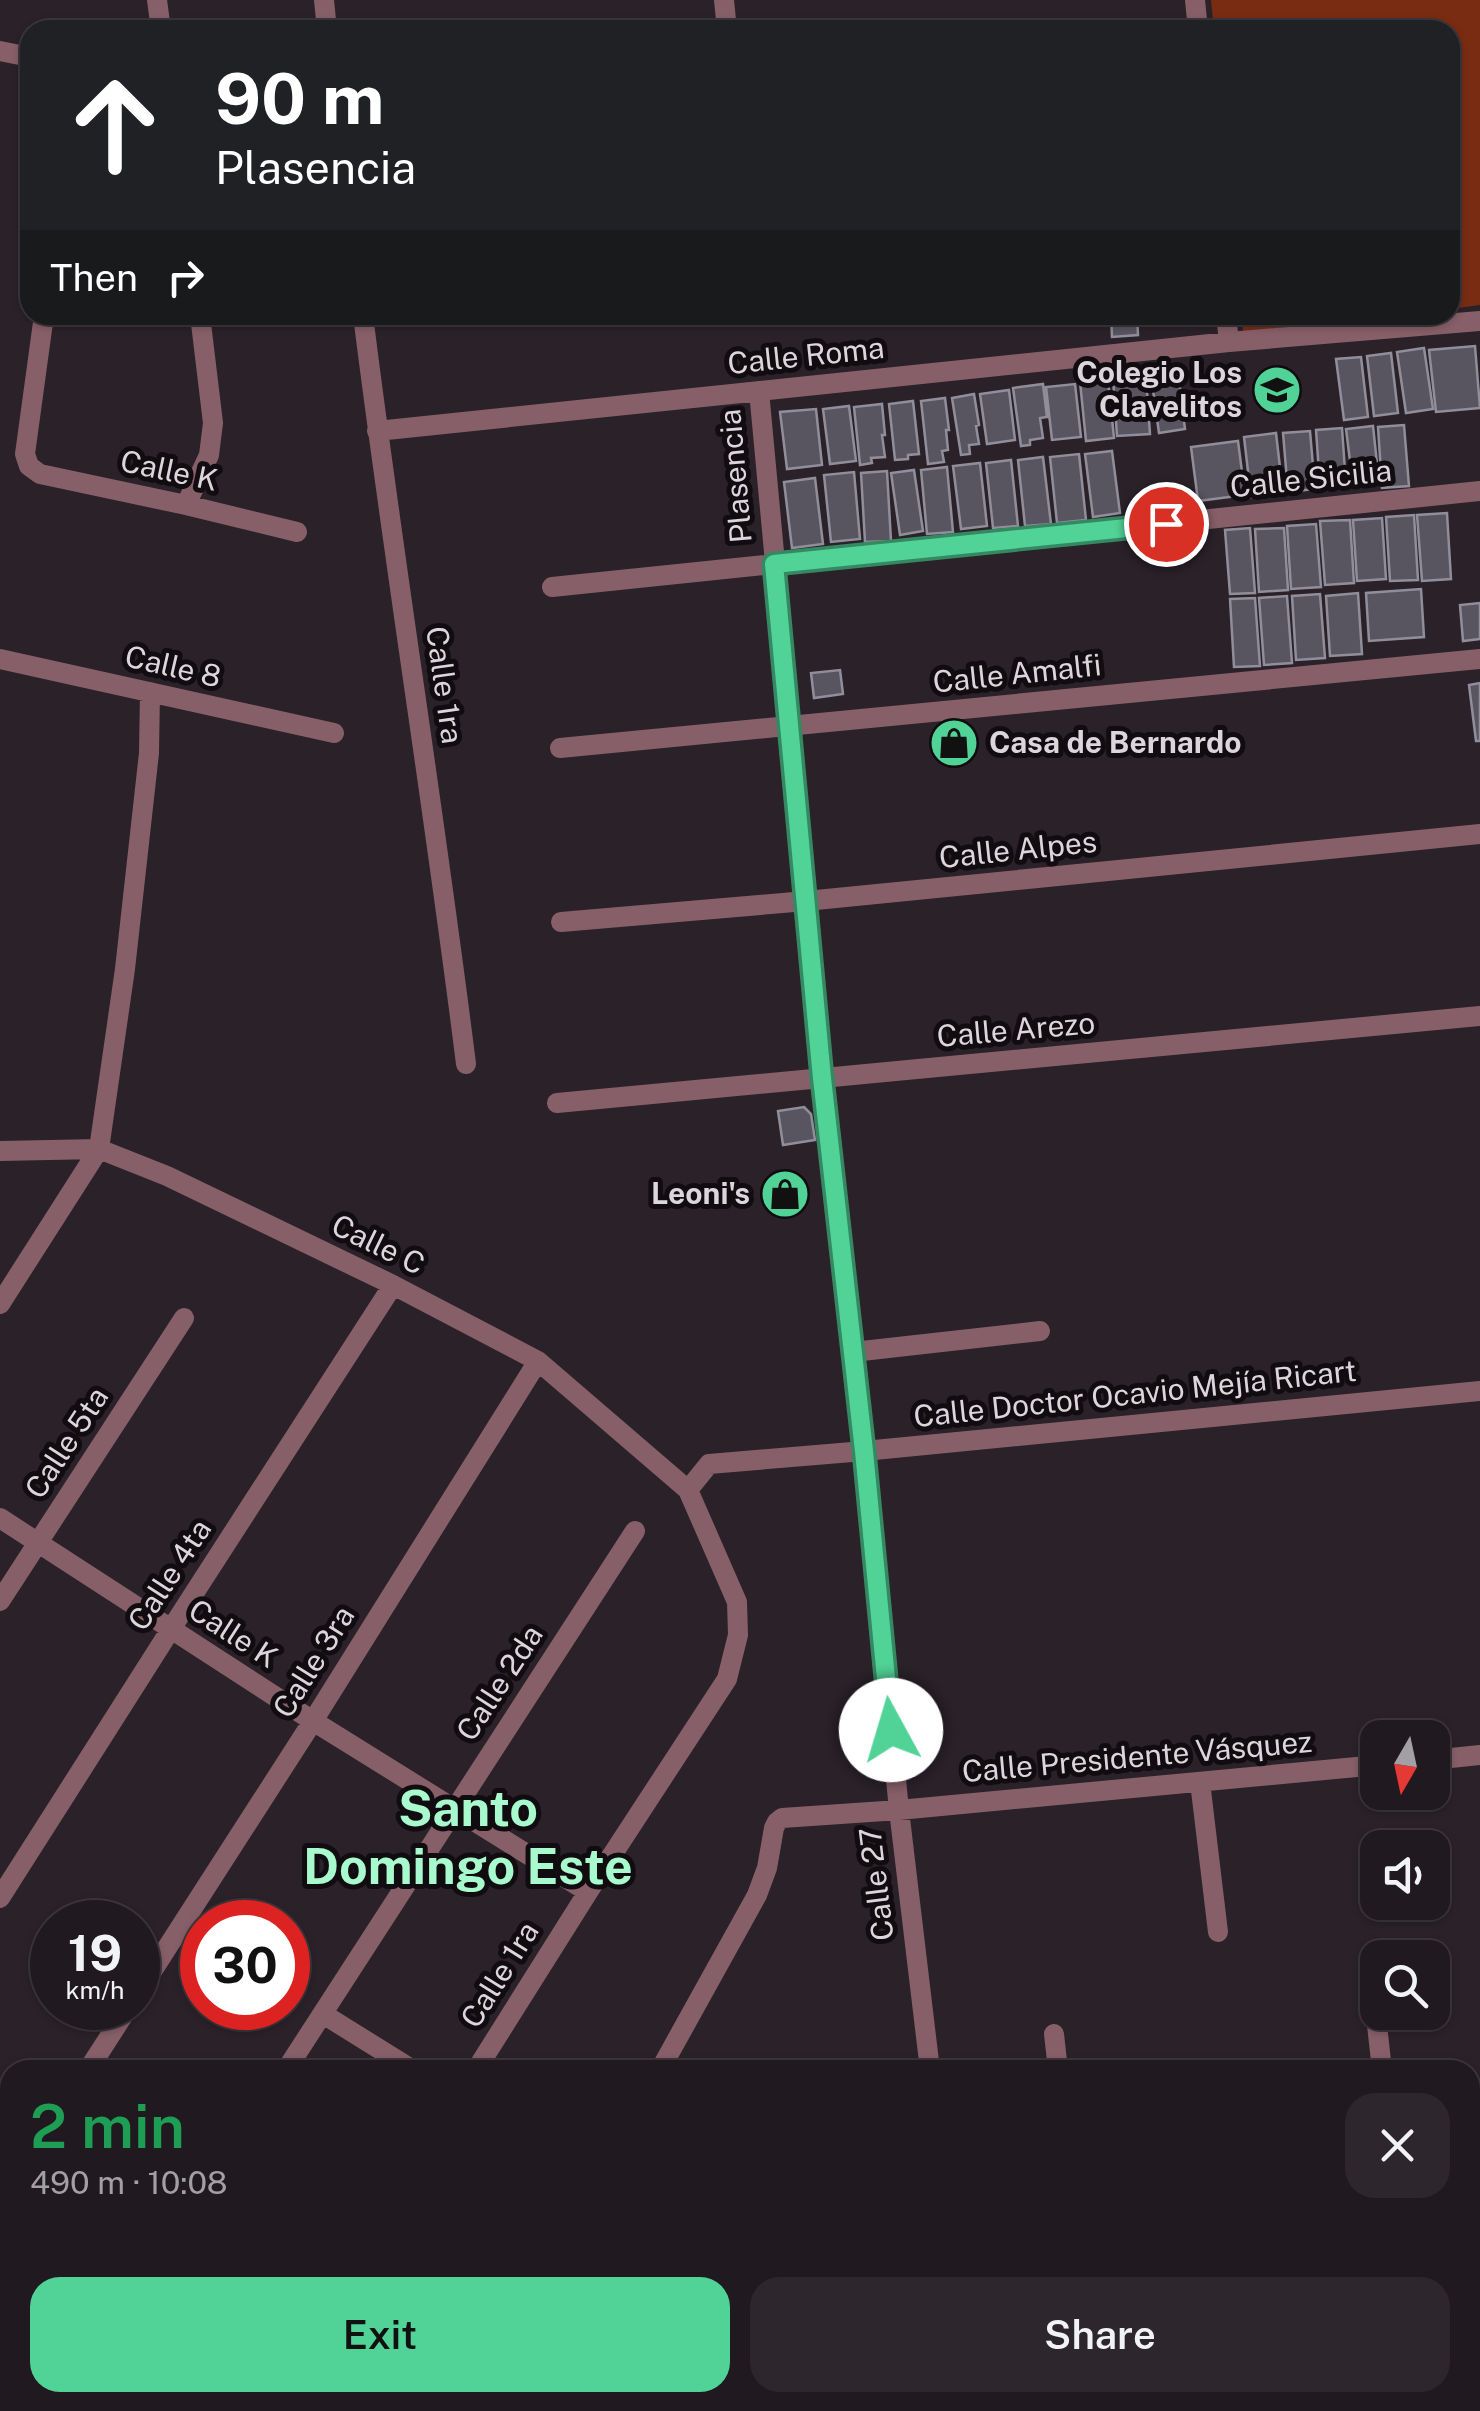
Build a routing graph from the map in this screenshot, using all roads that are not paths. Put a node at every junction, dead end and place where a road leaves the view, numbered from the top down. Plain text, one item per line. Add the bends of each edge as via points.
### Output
1 (43, 325) edge
2 (201, 325) edge
3 (364, 325) edge
4 (1227, 325) edge
5 (1432, 325) edge
6 (1229, 342) junction
7 (758, 390) junction
8 (377, 430) junction
9 (1480, 492) edge
10 (186, 505) junction
11 (297, 532) dead end
12 (774, 564) junction
13 (552, 587) dead end
14 (0, 659) edge
15 (1480, 659) edge
16 (150, 692) junction
17 (790, 726) junction
18 (334, 733) dead end
19 (560, 748) dead end
20 (1480, 834) edge
21 (806, 902) junction
22 (561, 922) dead end
23 (1480, 1016) edge
24 (466, 1064) dead end
25 (822, 1078) junction
26 (557, 1104) dead end
27 (98, 1149) junction
28 (0, 1151) edge
29 (393, 1285) junction
30 (0, 1304) edge
31 (184, 1318) dead end
32 (1040, 1331) dead end
33 (852, 1352) junction
34 (538, 1361) junction
35 (1480, 1391) edge
36 (864, 1451) junction
37 (688, 1490) junction
38 (0, 1518) edge
39 (636, 1532) dead end
40 (38, 1542) junction
41 (0, 1601) edge
42 (170, 1628) junction
43 (312, 1722) junction
44 (1480, 1756) edge
45 (1450, 1758) edge
46 (1360, 1767) edge
47 (1200, 1782) junction
48 (454, 1809) junction
49 (899, 1810) junction
50 (588, 1892) junction
51 (0, 1898) edge
52 (1218, 1932) dead end
53 (160, 1959) edge
54 (323, 2014) junction
55 (114, 2030) edge
56 (1378, 2030) edge
57 (1054, 2034) dead end
58 (94, 2060) edge
59 (293, 2060) edge
60 (397, 2060) edge
61 (482, 2060) edge
62 (666, 2060) edge
63 (929, 2060) edge
64 (1057, 2060) edge
65 (1381, 2060) edge

1 - 10 street, Calle K via 25,454 30,466 40,474
2 - 10 street via 212,423 209,455
3 - 8 street, Calle 1ra
4 - 6 street
5 - 6 street, Calle Roma
6 - 7 street, Calle Roma
7 - 8 street, Calle Roma
7 - 12 street, Plasencia
8 - 24 street, Calle 1ra
9 - 12 street, Calle Sicilia
10 - 11 street, Calle K
12 - 13 street, Calle Sicilia
12 - 17 street, Plasencia
14 - 16 street, Calle 8
15 - 17 street, Calle Amalfi
16 - 18 street, Calle 8
16 - 27 street via 127,950
17 - 19 street, Calle Amalfi
17 - 21 street, Plasencia
20 - 21 street, Calle Alpes
21 - 22 street, Calle Alpes
21 - 25 street, Plasencia
23 - 25 street, Calle Arezo
25 - 26 street, Calle Arezo
25 - 33 street, Plasencia
27 - 28 street, Calle C
27 - 29 street, Calle C
27 - 30 street
29 - 34 street, Calle C
29 - 42 street, Calle 4ta
31 - 40 street, Calle 5ta
32 - 33 street
33 - 36 street, Plasencia
34 - 37 street, Calle C
34 - 43 street, Calle 3ra
35 - 36 street, Calle Doctor Ocavio Mejía Ricart
36 - 37 street, Calle Doctor Ocavio Mejía Ricart via 709,1464
36 - 49 street, Calle 27
37 - 50 street, Calle 1ra via 737,1602 728,1679
38 - 40 street, Calle K
39 - 48 street, Calle 2da
40 - 41 street, Calle 5ta
40 - 42 street, Calle K
42 - 43 street, Calle K
42 - 51 street, Calle 4ta
43 - 48 street, Calle K
43 - 53 street, Calle 3ra
44 - 45 street
46 - 47 street, Calle Presidente Vásquez
47 - 49 street, Calle Presidente Vásquez
47 - 52 street
48 - 50 street, Calle K
48 - 54 street, Calle 2da
49 - 62 street, Calle Presidente Vásquez via 777,1822 757,1896
49 - 63 street, Calle 27
50 - 61 street, Calle 1ra
54 - 59 street, Calle 2da
54 - 60 street
55 - 58 street
56 - 65 street
57 - 64 street

